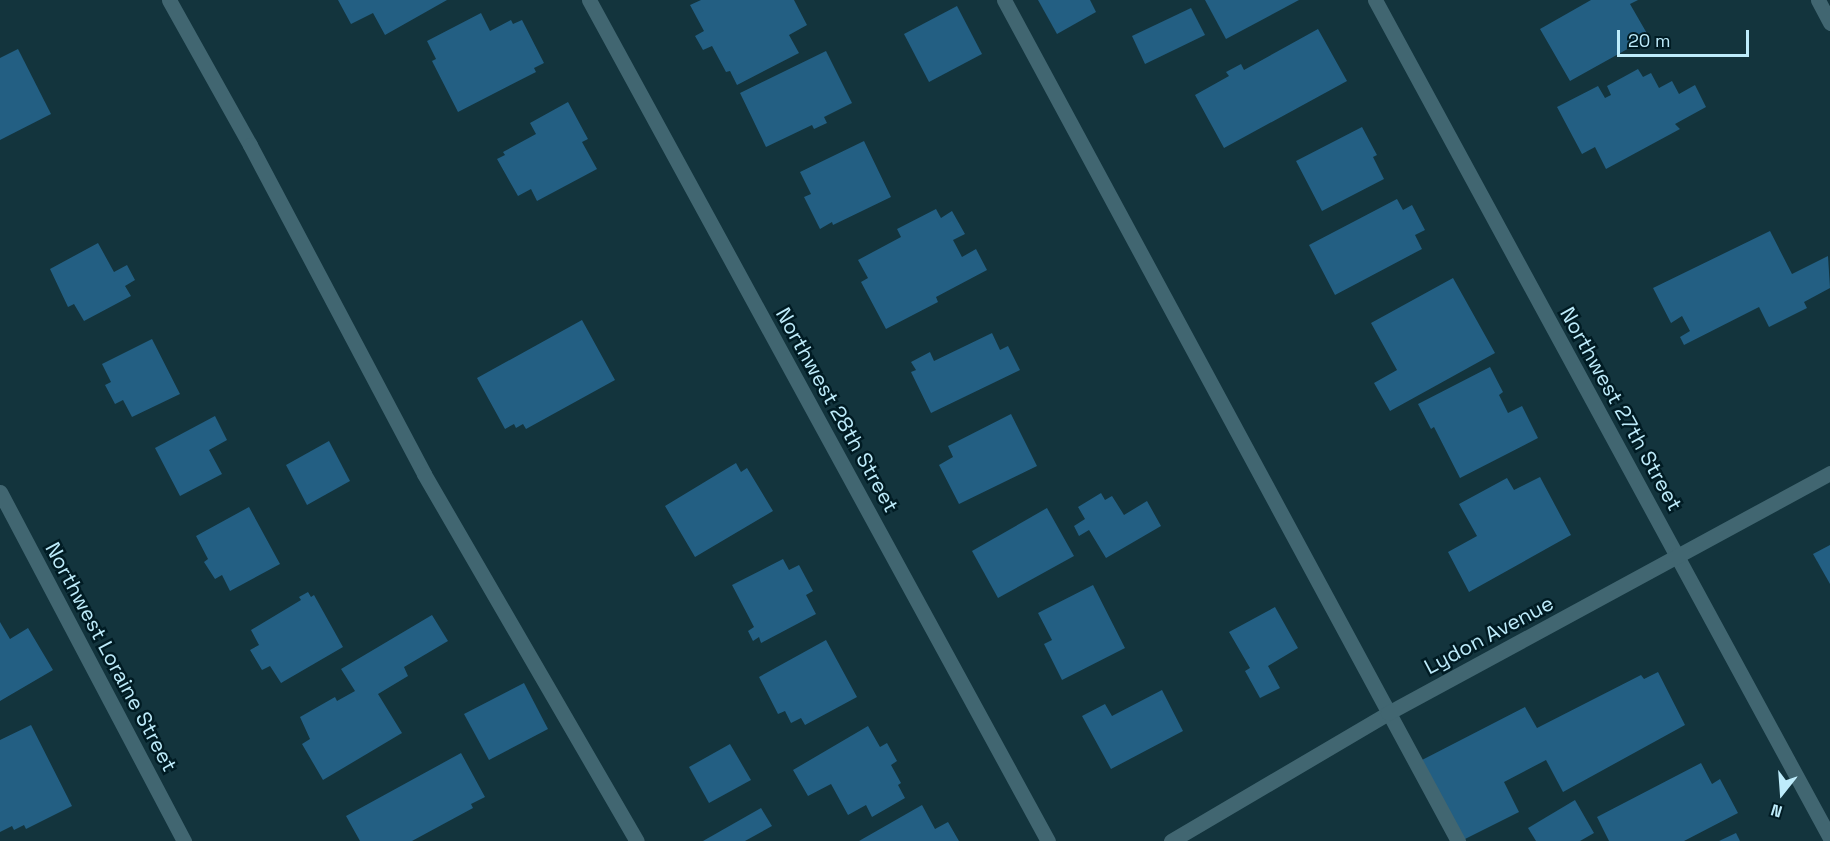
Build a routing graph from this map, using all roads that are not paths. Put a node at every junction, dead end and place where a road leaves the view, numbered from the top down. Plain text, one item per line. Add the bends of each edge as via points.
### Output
1 (169, 0) edge
2 (589, 0) edge
3 (1004, 0) edge
4 (1375, 0) edge
5 (1818, 0) edge
6 (1830, 23) edge
7 (1830, 473) edge
8 (0, 492) edge
9 (1677, 557) junction
10 (1388, 713) junction
11 (1830, 837) edge
12 (184, 841) edge
13 (637, 841) edge
14 (1048, 841) edge
15 (1171, 841) edge
16 (1458, 841) edge

1 - 13 street via 424,474
2 - 14 street, Northwest 28th Street
3 - 10 street
4 - 9 street, Northwest 27th Street
5 - 6 street
7 - 9 street, Lydon Avenue
8 - 12 street, Northwest Loraine Street
9 - 10 street, Lydon Avenue
9 - 11 street, Northwest 27th Street
10 - 15 street, Lydon Avenue
10 - 16 street

